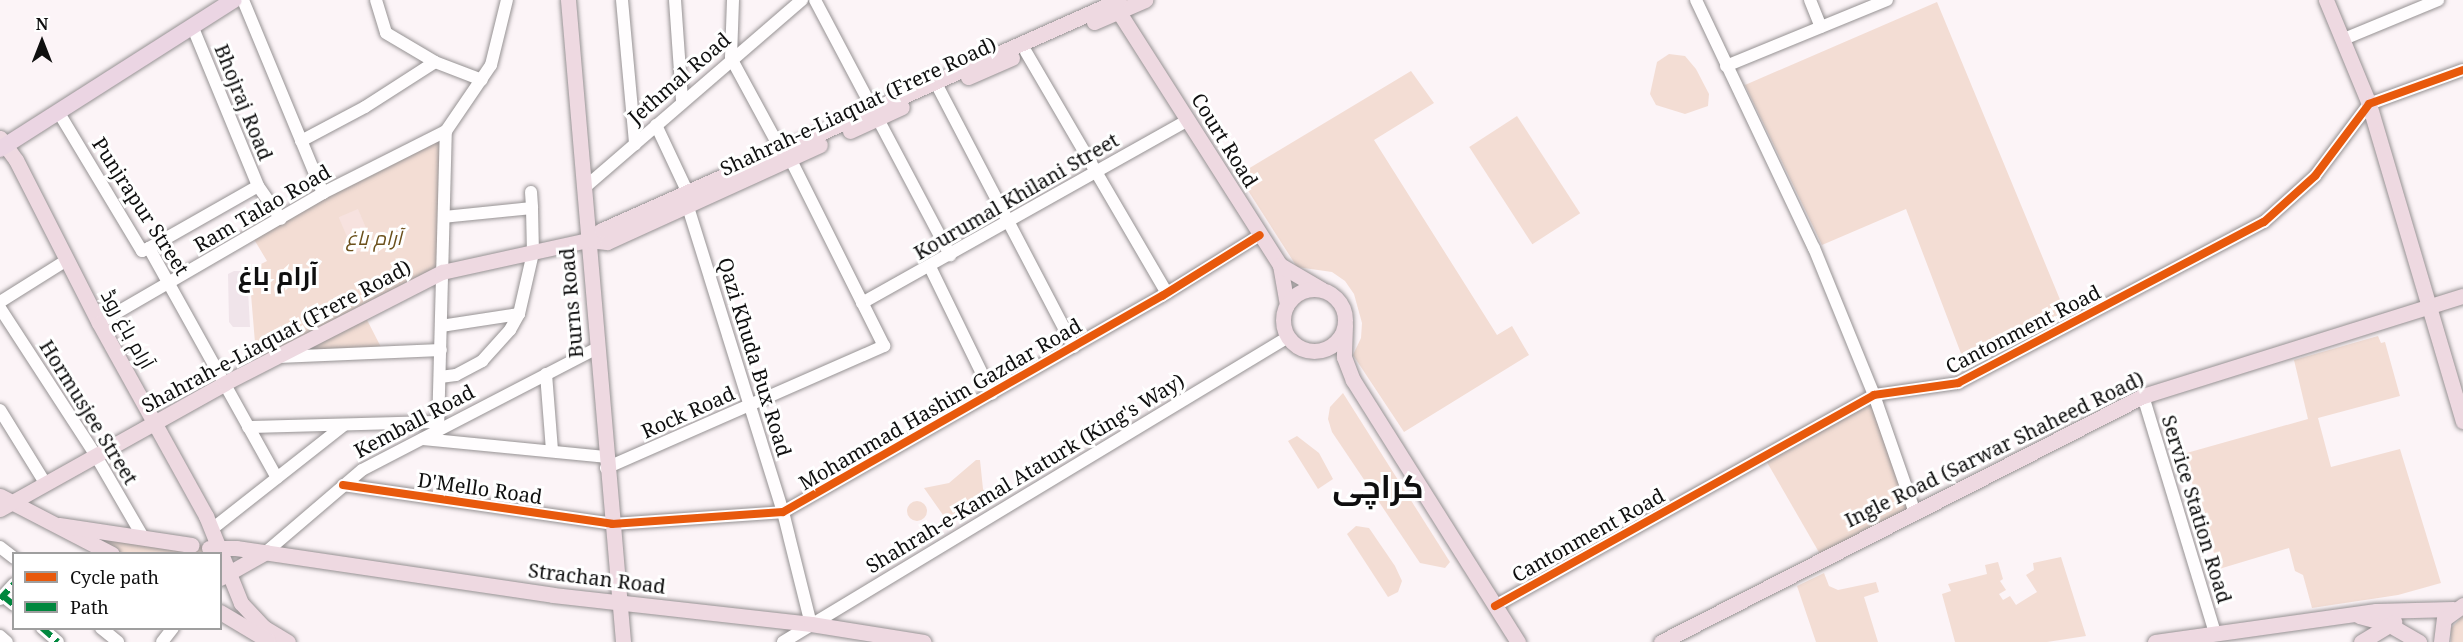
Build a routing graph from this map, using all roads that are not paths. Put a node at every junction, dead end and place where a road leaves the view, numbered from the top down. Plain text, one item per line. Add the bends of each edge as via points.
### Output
1 (234, 0) edge
2 (243, 0) edge
3 (376, 0) edge
4 (507, 0) edge
5 (568, 0) edge
6 (622, 0) edge
7 (675, 0) edge
8 (733, 0) edge
9 (802, 0) edge
10 (1145, 0) edge
11 (1696, 0) edge
12 (1810, 0) edge
13 (1887, 0) edge
14 (2326, 0) edge
15 (2438, 0) edge
16 (818, 1) edge
17 (1115, 4) edge
18 (1821, 27) junction
19 (193, 28) junction
20 (2344, 39) junction
21 (1026, 52) junction
22 (731, 58) junction
23 (435, 62) junction
24 (1726, 66) junction
25 (2463, 70) edge
26 (482, 80) junction
27 (939, 89) junction
28 (682, 101) junction
29 (2369, 104) junction
30 (59, 113) junction
31 (876, 113) junction
32 (1188, 120) junction
33 (656, 124) junction
34 (446, 131) junction
35 (301, 141) junction
36 (2, 144) edge
37 (635, 144) junction
38 (786, 154) junction
39 (1096, 173) junction
40 (258, 186) junction
41 (584, 188) junction
42 (531, 192) dead end
43 (323, 193) junction
44 (688, 200) junction
45 (532, 208) junction
46 (444, 217) junction
47 (280, 219) junction
48 (1009, 224) junction
49 (1260, 235) junction
50 (586, 240) junction
51 (149, 248) junction
52 (533, 253) junction
53 (950, 255) junction
54 (67, 260) junction
55 (1280, 265) junction
56 (930, 267) junction
57 (442, 272) junction
58 (169, 285) junction
59 (1325, 291) junction
60 (1167, 293) junction
61 (2463, 296) edge
62 (0, 302) edge
63 (862, 303) junction
64 (1287, 304) junction
65 (2463, 306) edge
66 (0, 308) edge
67 (2432, 310) junction
68 (519, 314) junction
69 (99, 322) junction
70 (1345, 325) junction
71 (441, 326) junction
72 (1288, 337) junction
73 (1074, 346) junction
74 (597, 348) junction
75 (441, 350) junction
76 (1314, 351) junction
77 (277, 357) junction
78 (546, 374) junction
79 (440, 377) junction
80 (1353, 380) junction
81 (225, 383) junction
82 (992, 394) junction
83 (1874, 395) junction
84 (2143, 396) junction
85 (750, 405) junction
86 (0, 410) edge
87 (2463, 421) edge
88 (156, 423) junction
89 (344, 425) junction
90 (438, 426) junction
91 (248, 427) junction
92 (423, 439) junction
93 (552, 451) junction
94 (96, 456) junction
95 (606, 463) junction
96 (277, 478) junction
97 (45, 483) junction
98 (343, 485) junction
99 (3, 503) edge
100 (1914, 510) junction
101 (783, 512) junction
102 (612, 524) junction
103 (59, 525) junction
104 (212, 529) junction
105 (143, 537) junction
106 (0, 547) edge
107 (185, 549) edge
108 (215, 550) edge
109 (107, 552) edge
110 (266, 552) junction
111 (12, 556) edge
112 (225, 576) edge
113 (12, 586) edge
114 (1, 597) edge
115 (619, 602) junction
116 (1495, 606) junction
117 (2458, 607) edge
118 (2427, 608) junction
119 (222, 613) edge
120 (2350, 614) junction
121 (812, 624) junction
122 (2388, 624) junction
123 (44, 630) edge
124 (103, 630) edge
125 (2215, 633) junction
126 (0, 636) edge
127 (2363, 640) edge
128 (2419, 640) edge
129 (7, 642) edge
130 (58, 642) edge
131 (118, 642) edge
132 (270, 642) edge
133 (288, 642) edge
134 (623, 642) edge
135 (783, 642) edge
136 (924, 642) edge
137 (1518, 642) edge
138 (1661, 642) edge
139 (2155, 642) edge
140 (2441, 642) edge

1 - 19 highway
2 - 35 street
3 - 23 street via 386,33
4 - 26 street via 491,65
5 - 41 main road, Burns Road
6 - 37 street
7 - 28 street
8 - 22 street
9 - 22 street, Jethmal Road
10 - 17 main road, Shahrah-e-Liaquat (Frere Road)
11 - 24 street
12 - 18 street
13 - 18 street
14 - 20 main road
15 - 20 street
16 - 31 street
17 - 21 main road, Shahrah-e-Liaquat (Frere Road)
17 - 31 main road, Shahrah-e-Liaquat (Frere Road)
17 - 32 main road, Court Road
18 - 24 street
19 - 30 highway
19 - 40 street, Bhojraj Road
20 - 29 main road
21 - 27 main road, Shahrah-e-Liaquat (Frere Road)
21 - 39 street
22 - 28 street, Jethmal Road
22 - 38 street
23 - 26 street
23 - 35 street via 365,107
24 - 83 street via 1815,248
25 - 29 street
26 - 34 street
27 - 31 main road, Shahrah-e-Liaquat (Frere Road)
27 - 48 street
28 - 33 street, Jethmal Road
29 - 67 main road
29 - 83 street, Cantonment Road via 2315,176 2264,222 1958,383
30 - 36 highway
30 - 51 street, Punjrapur Street via 142,251
31 - 38 main road, Shahrah-e-Liaquat (Frere Road)
31 - 53 street
32 - 39 street, Kourumal Khilani Street
32 - 49 main road, Court Road
33 - 37 street, Jethmal Road
33 - 44 street, Qazi Khuda Bux Road
34 - 43 street, Ram Talao Road
34 - 46 street
35 - 43 street
36 - 54 main road, آرام باغ روڈ
37 - 41 street, Jethmal Road
38 - 44 main road, Shahrah-e-Liaquat (Frere Road)
38 - 63 street
39 - 48 street, Kourumal Khilani Street
39 - 60 street
40 - 47 street, Bhojraj Road
40 - 51 street
41 - 50 main road, Burns Road
42 - 45 street
43 - 47 street, Ram Talao Road
44 - 50 main road, Shahrah-e-Liaquat (Frere Road)
44 - 85 street, Qazi Khuda Bux Road
45 - 46 street
45 - 52 street
46 - 57 street
47 - 58 street, Ram Talao Road
48 - 53 street, Kourumal Khilani Street
48 - 73 street
49 - 55 main road, Court Road
49 - 60 street, Mohammad Hashim Gazdar Road
50 - 52 main road, Shahrah-e-Liaquat (Frere Road)
50 - 74 main road, Burns Road
51 - 58 street, Punjrapur Street
52 - 57 main road, Shahrah-e-Liaquat (Frere Road)
52 - 68 street
53 - 56 street, Kourumal Khilani Street
54 - 62 street
54 - 69 main road, آرام باغ روڈ
55 - 59 main road
55 - 64 main road, Court Road
56 - 63 street, Kourumal Khilani Street
56 - 82 street
57 - 71 street
57 - 77 main road, Shahrah-e-Liaquat (Frere Road)
58 - 69 street, Ram Talao Road
58 - 81 street, Punjrapur Street
59 - 64 main road via 1298,293
59 - 70 main road via 1343,308
60 - 73 street, Mohammad Hashim Gazdar Road
61 - 67 main road, Ingle Road (Sarwar Shaheed Road)
63 - 85 street, Rock Road via 884,346
64 - 72 main road via 1283,315
65 - 67 main road
66 - 94 street, Hormusjee Street
67 - 84 main road, Ingle Road (Sarwar Shaheed Road)
67 - 87 main road
68 - 71 street
68 - 79 street via 505,337 482,361 456,375
69 - 88 main road, آرام باغ روڈ
70 - 76 main road via 1337,342
70 - 80 main road via 1344,357
71 - 75 street
72 - 76 main road via 1303,349
72 - 121 street, Shahrah-e-Kamal Ataturk (King's Way)
73 - 82 street, Mohammad Hashim Gazdar Road
74 - 78 street, Kemball Road
74 - 95 main road, Burns Road
75 - 77 street
75 - 79 street
76 - 80 main road via 1333,360
77 - 81 main road, Shahrah-e-Liaquat (Frere Road)
78 - 90 street, Kemball Road
78 - 93 street
79 - 90 street
80 - 116 main road
81 - 88 main road, Shahrah-e-Liaquat (Frere Road)
81 - 91 street, Punjrapur Street
82 - 101 street, Mohammad Hashim Gazdar Road
83 - 100 street
83 - 116 street, Cantonment Road
84 - 100 main road, Ingle Road (Sarwar Shaheed Road)
84 - 125 street, Service Station Road
85 - 95 street, Rock Road
85 - 101 street, Qazi Khuda Bux Road
86 - 97 street
88 - 94 main road, Shahrah-e-Liaquat (Frere Road)
88 - 104 main road, آرام باغ روڈ
89 - 90 street
89 - 91 street
89 - 96 street
90 - 92 street, Kemball Road
91 - 96 street, Punjrapur Street
92 - 93 street
92 - 98 street, Kemball Road via 362,470
93 - 95 street
94 - 97 main road, Shahrah-e-Liaquat (Frere Road)
94 - 105 street, Hormusjee Street
95 - 102 main road, Burns Road
96 - 104 street
97 - 99 main road, Shahrah-e-Liaquat (Frere Road)
98 - 102 street, D'Mello Road
98 - 110 street, Kemball Road
99 - 103 main road
100 - 138 main road, Ingle Road (Sarwar Shaheed Road)
101 - 102 street, Mohammad Hashim Gazdar Road
101 - 121 street, Qazi Khuda Bux Road
102 - 115 main road, Burns Road
103 - 105 main road, Strachan Road
103 - 109 main road
104 - 108 main road, آرام باغ روڈ
105 - 107 main road, Strachan Road
106 - 111 street
107 - 108 main road, Strachan Road
108 - 110 main road, Strachan Road
110 - 112 main road
110 - 115 main road, Strachan Road
112 - 133 main road, آرام باغ روڈ via 241,603 263,627
113 - 114 street
115 - 121 main road, Strachan Road
115 - 134 main road, Burns Road
116 - 137 main road
117 - 118 main road
117 - 140 main road via 2441,625
118 - 120 main road
118 - 122 main road
119 - 132 main road
120 - 122 main road
120 - 125 main road
121 - 135 street, Shahrah-e-Kamal Ataturk (King's Way)
121 - 136 main road, Strachan Road
122 - 127 main road
122 - 128 main road
123 - 130 street
124 - 131 street
125 - 139 main road
126 - 129 street
127 - 128 main road

